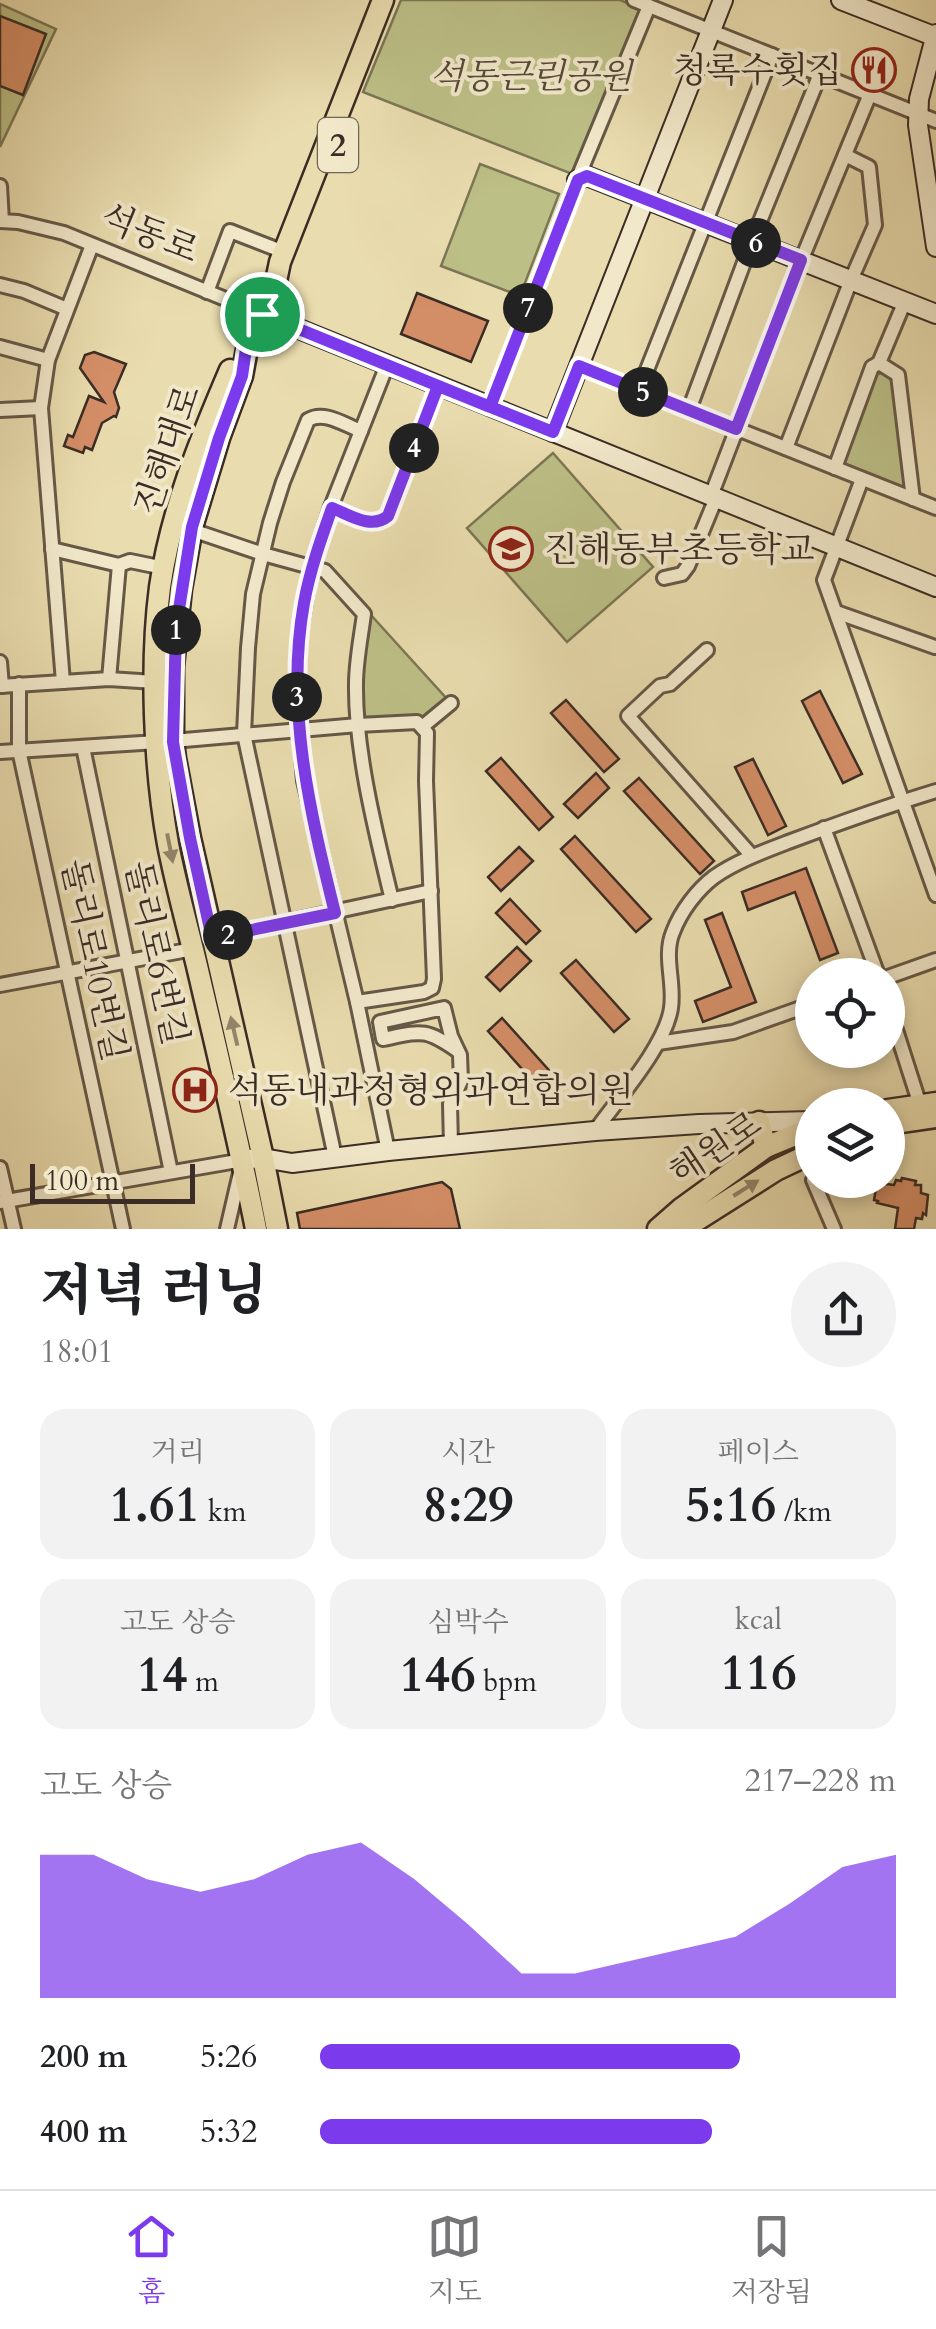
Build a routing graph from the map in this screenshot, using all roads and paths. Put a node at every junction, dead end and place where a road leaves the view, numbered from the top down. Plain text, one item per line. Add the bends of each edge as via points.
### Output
1 (383, 0) edge
2 (395, 0) edge
3 (634, 0) edge
4 (723, 0) edge
5 (841, 0) edge
6 (649, 6) junction
7 (711, 31) junction
8 (936, 36) edge
9 (772, 55) junction
10 (820, 74) junction
11 (870, 94) junction
12 (927, 117) edge
13 (844, 155) junction
14 (578, 180) junction
15 (0, 186) edge
16 (645, 200) junction
17 (933, 204) edge
18 (1, 221) edge
19 (704, 223) junction
20 (752, 241) junction
21 (92, 244) junction
22 (936, 247) edge
23 (284, 252) junction
24 (801, 260) junction
25 (851, 280) junction
26 (0, 285) edge
27 (275, 286) junction
28 (207, 292) junction
29 (905, 301) junction
30 (67, 309) junction
31 (262, 314) junction
32 (936, 314) edge
33 (0, 347) edge
34 (246, 349) junction
35 (48, 360) junction
36 (879, 363) junction
37 (387, 364) junction
38 (579, 366) junction
39 (438, 386) junction
40 (638, 390) junction
41 (490, 407) junction
42 (42, 408) junction
43 (0, 410) edge
44 (689, 410) junction
45 (736, 429) junction
46 (361, 431) junction
47 (553, 432) junction
48 (786, 448) junction
49 (835, 468) junction
50 (862, 479) junction
51 (713, 497) junction
52 (912, 498) junction
53 (332, 508) junction
54 (936, 508) edge
55 (192, 530) junction
56 (835, 546) junction
57 (52, 549) junction
58 (263, 554) junction
59 (120, 565) junction
60 (164, 568) junction
61 (311, 568) junction
62 (664, 578) dead end
63 (936, 587) edge
64 (836, 612) junction
65 (935, 645) edge
66 (708, 650) dead end
67 (936, 656) edge
68 (0, 662) edge
69 (109, 679) junction
70 (62, 682) junction
71 (155, 682) junction
72 (19, 684) junction
73 (1, 686) edge
74 (450, 703) dead end
75 (358, 724) junction
76 (422, 727) junction
77 (300, 729) junction
78 (244, 734) junction
79 (165, 742) junction
80 (83, 746) junction
81 (19, 750) junction
82 (0, 752) edge
83 (936, 792) edge
84 (901, 802) junction
85 (824, 828) junction
86 (752, 856) junction
87 (431, 890) junction
88 (936, 895) edge
89 (392, 900) junction
90 (335, 913) junction
91 (284, 924) junction
92 (212, 938) junction
93 (194, 950) junction
94 (872, 958) edge
95 (936, 960) edge
96 (128, 962) junction
97 (905, 971) edge
98 (68, 973) junction
99 (0, 984) edge
100 (357, 1002) junction
101 (795, 1010) edge
102 (658, 1042) junction
103 (905, 1046) edge
104 (458, 1052) junction
105 (931, 1109) edge
106 (905, 1110) edge
107 (905, 1118) edge
108 (760, 1122) junction
109 (795, 1124) edge
110 (595, 1131) junction
111 (795, 1133) edge
112 (451, 1145) junction
113 (766, 1147) junction
114 (388, 1151) junction
115 (335, 1156) junction
116 (253, 1159) junction
117 (795, 1161) edge
118 (0, 1168) edge
119 (171, 1172) junction
120 (113, 1182) junction
121 (821, 1198) edge
122 (4, 1201) edge
123 (14, 1229) edge
124 (123, 1229) edge
125 (227, 1229) edge
126 (256, 1229) edge
127 (277, 1229) edge
128 (658, 1229) edge
129 (684, 1229) edge
130 (834, 1229) edge

1 - 23 main road, 2
2 - 27 main road, 2 via 290,266
3 - 6 street
4 - 7 street
5 - 8 street
6 - 7 street
6 - 14 street
7 - 9 street
7 - 16 street
8 - 12 street via 919,99
9 - 10 street
9 - 19 street
10 - 11 street
10 - 20 street
11 - 12 street
11 - 13 street
12 - 17 street via 918,125
13 - 24 street
13 - 25 street via 869,167 876,225
14 - 16 street via 587,176
14 - 41 street
15 - 18 street
16 - 19 street
16 - 38 street
17 - 22 street
18 - 21 street, 석동로
19 - 20 street
19 - 40 street
20 - 24 street
20 - 44 street
21 - 28 street, 석동로
21 - 30 street
23 - 27 main road, 2
23 - 28 street via 230,231
24 - 25 street
24 - 45 street
25 - 29 street
25 - 48 street
26 - 30 street
27 - 31 main road, 2
28 - 31 street, 석동로
29 - 32 street
29 - 36 street
30 - 35 street
31 - 34 main road, 2
31 - 37 street, 석동로
33 - 35 street
34 - 55 main road, 진해대로 / 2
34 - 60 main road, 진해대로 / 2 via 204,430
35 - 42 street
36 - 49 street
36 - 52 street via 898,374
37 - 39 street, 석동로
37 - 46 street
38 - 40 street
38 - 47 street
39 - 41 street, 석동로
39 - 53 street via 388,516 371,524
40 - 44 street
41 - 47 street, 석동로
42 - 43 street
42 - 57 street
44 - 45 street
45 - 48 street
45 - 51 street
46 - 53 street
46 - 58 street via 325,416 308,420
47 - 51 street, 석동로
48 - 49 street
49 - 50 street
50 - 52 street
50 - 56 street
51 - 56 street, 석동로
51 - 62 street via 688,566
52 - 54 street
53 - 61 street
55 - 58 street
55 - 79 main road, 진해대로 / 2
56 - 63 street, 석동로
56 - 64 street via 824,580
57 - 59 street
57 - 70 street
58 - 61 street
58 - 78 street via 248,648
59 - 60 street
59 - 69 street
60 - 71 main road, 진해대로 / 2
61 - 75 street via 326,570 364,614
61 - 77 street via 297,668
64 - 65 street
64 - 84 street
65 - 67 street
66 - 86 street via 628,716
68 - 73 street
69 - 70 street
69 - 71 street
70 - 72 street
71 - 79 main road, 진해대로 / 2
72 - 73 street
72 - 81 street, 돌리로10번길
74 - 76 street
75 - 76 street
75 - 77 street
75 - 89 street
76 - 87 street
77 - 78 street
77 - 90 street via 304,781
78 - 79 street
78 - 91 street
79 - 80 street
79 - 92 main road, 진해대로 / 2
79 -> 93 main road, 진해대로 / 2 via 168,842
80 - 81 street
80 - 96 street, 돌리로6번길
81 - 82 street
81 - 98 street, 돌리로10번길
83 - 84 street
84 - 85 street
84 - 88 street
85 - 86 street
85 - 94 street
86 - 102 street via 696,894 672,934 671,1010
87 - 89 street
87 - 100 street via 432,988
89 - 90 street
90 - 91 street
90 - 100 street
91 - 92 street
91 - 115 street
116 -> 92 main road, 진해대로 / 2
93 - 96 street
93 - 116 main road, 진해대로 / 2
95 - 97 street
96 - 98 street
96 - 119 street, 돌리로6번길
98 - 99 street
98 - 120 street, 돌리로10번길
100 - 114 street
101 - 102 street via 733,1032
102 - 110 street
103 - 105 street
104 - 104 street via 444,1008 380,1022 383,1039 422,1031
104 - 112 street via 461,1081 450,1104
105 - 106 main road
105 - 107 main road
108 - 109 street
108 - 110 street
108 - 113 main road
110 - 112 street
111 - 113 main road, 해원로
112 - 114 street
113 - 128 main road, 해원로
114 - 115 street
115 - 116 street via 292,1163
116 - 119 street
116 - 125 street
116 - 126 main road, 진해대로 / 2
116 - 127 main road, 진해대로 / 2
129 -> 117 main road
118 - 122 street
119 - 120 street
120 - 122 street
120 - 124 street, 돌리로10번길
121 - 130 street
122 - 123 street

